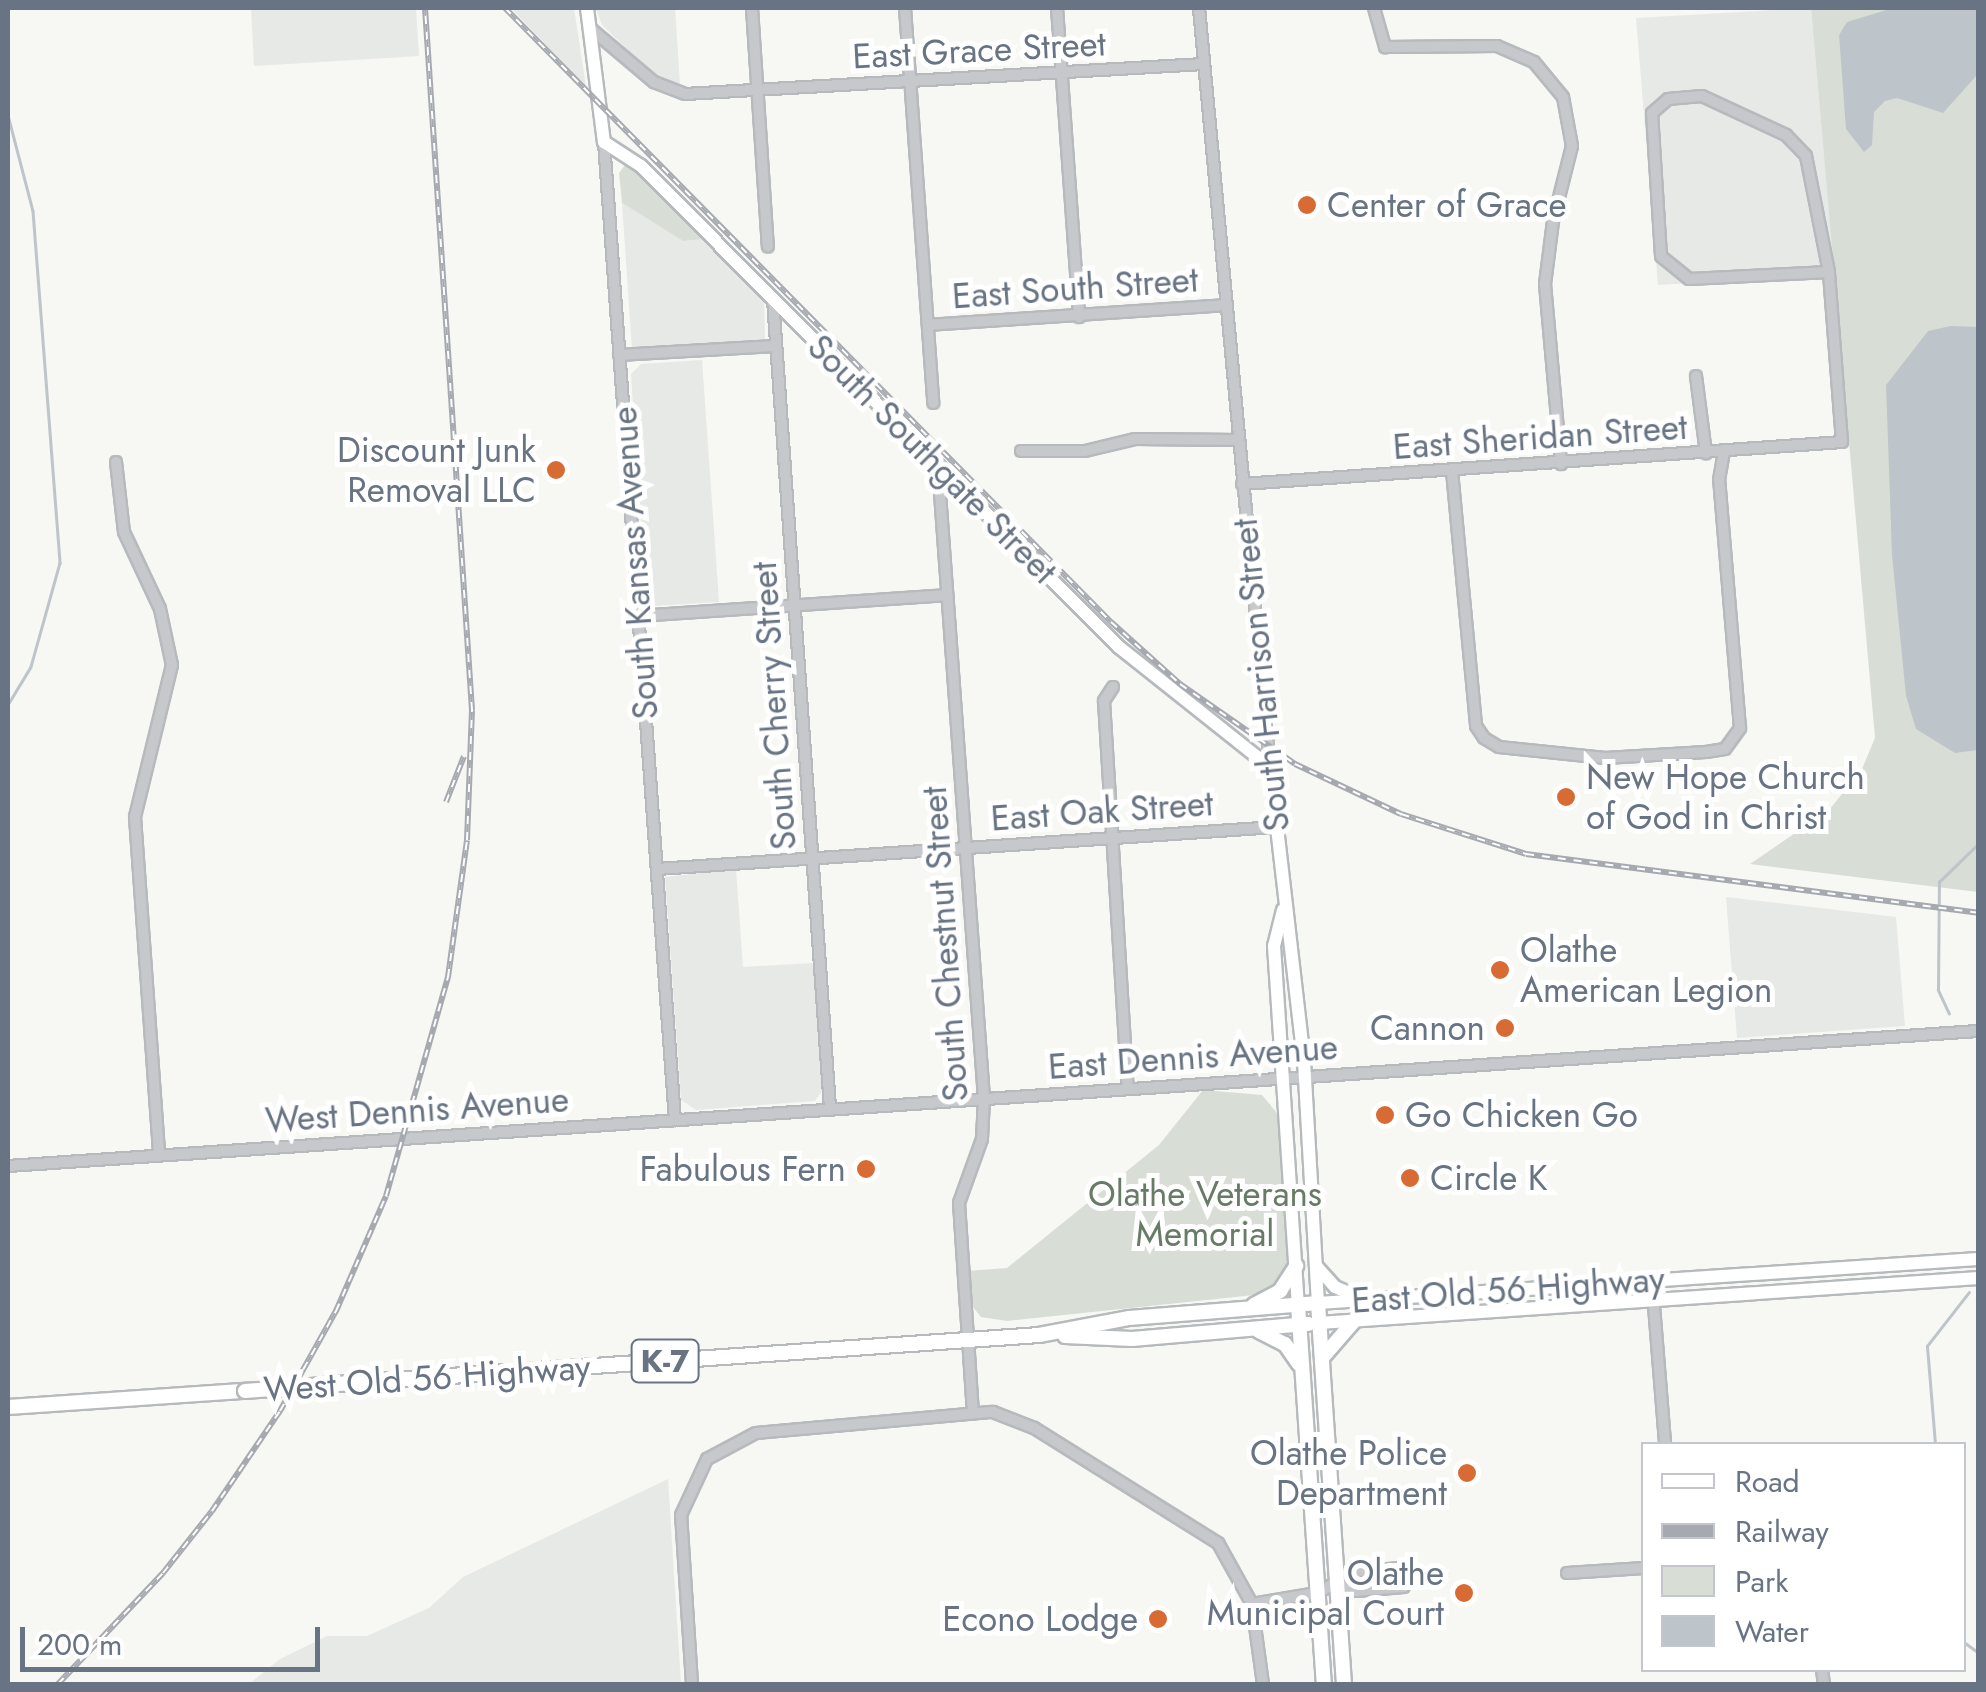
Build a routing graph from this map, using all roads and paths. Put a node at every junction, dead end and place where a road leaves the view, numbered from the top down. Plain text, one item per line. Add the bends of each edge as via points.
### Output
1 (587, 8) edge
2 (752, 8) edge
3 (905, 8) edge
4 (1057, 8) edge
5 (1199, 8) edge
6 (1374, 8) edge
7 (590, 28) junction
8 (1204, 64) junction
9 (1062, 72) junction
10 (910, 82) junction
11 (758, 90) junction
12 (604, 142) junction
13 (768, 246) dead end
14 (1829, 272) junction
15 (773, 299) junction
16 (1226, 305) junction
17 (1079, 317) junction
18 (928, 324) junction
19 (775, 346) junction
20 (619, 355) junction
21 (1696, 376) dead end
22 (933, 403) dead end
23 (1238, 440) junction
24 (1022, 451) dead end
25 (1706, 452) junction
26 (1724, 452) junction
27 (116, 462) dead end
28 (1561, 464) junction
29 (938, 466) junction
30 (1452, 472) junction
31 (1242, 484) junction
32 (947, 596) junction
33 (795, 604) junction
34 (639, 616) junction
35 (1112, 687) dead end
36 (1270, 767) junction
37 (1276, 827) junction
38 (1112, 838) junction
39 (966, 848) junction
40 (813, 859) junction
41 (657, 869) junction
42 (1283, 910) junction
43 (1978, 1031) edge
44 (1304, 1078) junction
45 (1284, 1079) junction
46 (1128, 1088) junction
47 (984, 1099) junction
48 (830, 1108) junction
49 (675, 1120) junction
50 (159, 1156) junction
51 (8, 1166) edge
52 (1978, 1259) edge
53 (1316, 1264) junction
54 (1296, 1266) junction
55 (1978, 1278) edge
56 (1652, 1281) junction
57 (1368, 1300) junction
58 (1653, 1300) junction
59 (1318, 1303) junction
60 (1298, 1305) junction
61 (1244, 1309) junction
62 (1354, 1321) junction
63 (1320, 1323) junction
64 (1300, 1325) junction
65 (1254, 1329) junction
66 (1039, 1334) junction
67 (967, 1340) junction
68 (1322, 1358) junction
69 (1302, 1369) junction
70 (8, 1408) edge
71 (972, 1414) junction
72 (1665, 1442) edge
73 (1403, 1568) dead end
74 (1641, 1568) edge
75 (1567, 1573) dead end
76 (1337, 1582) junction
77 (1404, 1587) dead end
78 (1317, 1593) junction
79 (1252, 1604) junction
80 (692, 1684) edge
81 (1264, 1684) edge
82 (1324, 1684) edge
83 (1344, 1684) edge

1 - 7 main road, South Kansas Avenue
2 - 11 street
3 - 10 street
4 - 9 street
5 - 8 street, South Harrison Street
6 - 28 street via 1385,47 1497,46 1534,62 1563,97 1572,146 1545,284
7 - 11 street, East Grace Street via 666,89
7 - 12 main road, South Kansas Avenue
8 - 9 street, East Grace Street
8 - 16 street, South Harrison Street
9 - 10 street, East Grace Street
9 - 17 street
10 - 11 street, East Grace Street
10 - 18 street
11 - 13 street
12 - 15 main road, South Southgate Street via 641,166
12 - 20 street, South Kansas Avenue
14 - 14 street via 1689,280 1672,270 1661,256 1652,113 1668,98 1702,96 1786,135 1806,156
14 - 26 street, East Sheridan Street via 1842,442
15 - 19 street, South Cherry Street
15 - 29 main road, South Southgate Street
16 - 17 street, East South Street
16 - 23 street, South Harrison Street
17 - 18 street, East South Street
18 - 22 street
19 - 20 street
19 - 33 street, South Cherry Street
20 - 34 street, South Kansas Avenue
21 - 25 street
23 - 24 street via 1135,438 1086,451
23 - 31 street, South Harrison Street
25 - 26 street, East Sheridan Street
25 - 28 street, East Sheridan Street
26 - 30 street via 1719,480 1736,738 1725,749 1706,752 1605,758 1492,743 1476,726
27 - 50 street via 124,532 160,609 172,665 136,817
28 - 30 street, East Sheridan Street
29 - 32 street, South Chestnut Street
29 - 36 main road, South Southgate Street via 1119,646
30 - 31 street, East Sheridan Street
31 - 36 street, South Harrison Street
32 - 33 street
32 - 39 street, South Chestnut Street
33 - 34 street
33 - 40 street, South Cherry Street
34 - 41 street, South Kansas Avenue
35 - 38 street via 1104,701
36 - 37 main road, South Harrison Street
37 - 38 street, East Oak Street
37 - 42 main road, South Harrison Street
38 - 39 street, East Oak Street
38 - 46 street
39 - 40 street, East Oak Street
39 - 47 street, South Chestnut Street
40 - 41 street, East Oak Street
40 - 48 street, South Cherry Street
41 - 49 street, South Kansas Avenue
42 - 44 main road, South Harrison Street
42 - 45 main road, South Harrison Street via 1274,946
43 - 44 street, East Dennis Avenue
44 - 45 street, East Dennis Avenue
44 - 53 main road, South Harrison Street
45 - 46 street, East Dennis Avenue
45 - 54 main road, South Harrison Street
46 - 47 street, East Dennis Avenue
47 - 48 street, East Dennis Avenue
47 - 67 street, South Chestnut Street via 982,1139 958,1203
48 - 49 street, West Dennis Avenue
49 - 50 street, West Dennis Avenue
50 - 51 street, West Dennis Avenue
52 - 56 main road, East Old 56 Highway
53 - 57 main road via 1335,1287
53 - 59 main road, South Harrison Street
54 - 60 main road, South Harrison Street
54 - 61 highway via 1280,1291
55 - 58 main road, East Old 56 Highway
56 - 57 main road, East Old 56 Highway
56 - 58 street
57 - 59 main road, East Old 56 Highway
58 - 62 main road, East Old 56 Highway
58 - 72 street
59 - 60 highway, East Old 56 Highway / K-7
59 - 63 highway, South Harrison Street
60 - 61 highway, East Old 56 Highway / K-7
60 - 64 highway, South Harrison Street
61 - 66 highway, East Old 56 Highway / K-7
62 - 63 main road, East Old 56 Highway
62 - 68 highway
63 - 64 highway, East Old 56 Highway
63 - 68 highway, South Harrison Street
64 - 65 highway, East Old 56 Highway
64 - 69 highway, South Harrison Street
65 - 66 highway, East Old 56 Highway / K-7 via 1132,1339
65 - 69 highway via 1284,1344
66 - 67 highway, East Old 56 Highway / K-7
67 - 70 highway, West Old 56 Highway / K-7, bridge
67 - 71 street, South Chestnut Street
68 - 76 highway, South Harrison Street
69 - 78 highway, South Harrison Street
71 - 79 street via 1013,1418 1204,1530 1232,1562
71 - 80 street via 756,1433 707,1459 681,1515
73 - 76 street via 1356,1571
74 - 75 street
76 - 77 street via 1356,1591
76 - 78 street
76 - 83 highway, South Harrison Street
78 - 79 street
78 - 82 highway, South Harrison Street
79 - 81 street

